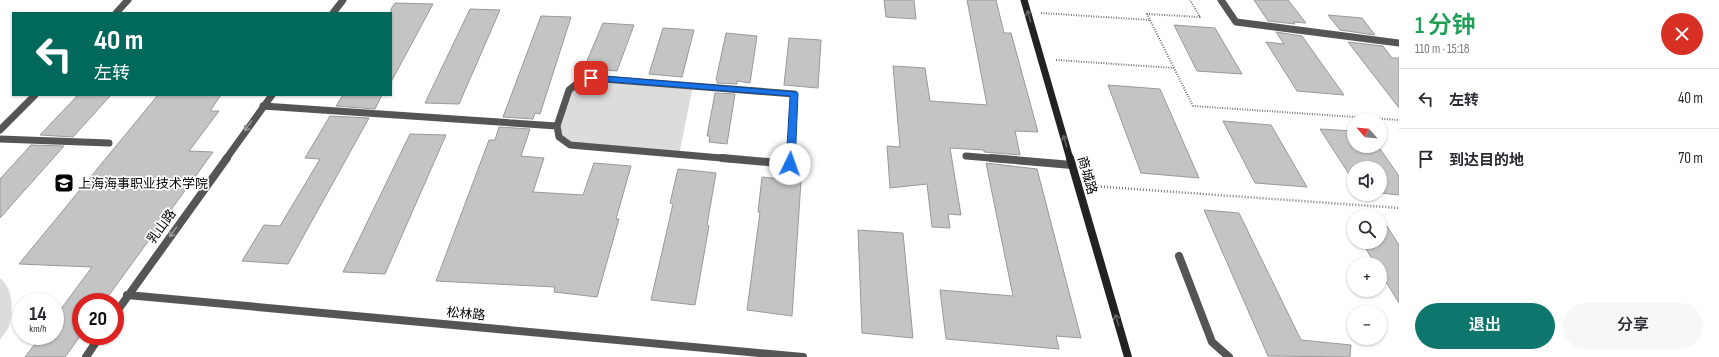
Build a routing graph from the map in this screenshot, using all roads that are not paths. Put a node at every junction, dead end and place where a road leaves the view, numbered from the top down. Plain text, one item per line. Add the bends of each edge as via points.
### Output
1 (128, 0) edge
2 (343, 0) edge
3 (1024, 0) edge
4 (1221, 0) edge
5 (117, 12) edge
6 (334, 12) edge
7 (1399, 43) edge
8 (34, 96) edge
9 (271, 96) edge
10 (263, 106) junction
11 (557, 126) junction
12 (0, 130) edge
13 (0, 139) edge
14 (109, 143) dead end
15 (966, 156) dead end
16 (1072, 165) junction
17 (1179, 256) dead end
18 (127, 295) junction
19 (124, 300) edge
20 (94, 345) edge
21 (86, 357) edge
22 (803, 357) edge
23 (1128, 357) edge
24 (1229, 357) edge

1 - 5 street
2 - 6 street
16 -> 3 street, 商城路
4 - 7 street via 1236,22
8 - 12 street
9 - 10 street, 乳山路
10 - 11 street
10 -> 18 street, 乳山路
11 - 11 street via 559,138 570,145 790,164 794,94 591,78 579,82 569,90
13 - 14 street
15 - 16 street
23 -> 16 street, 商城路
17 - 24 street via 1212,342
18 - 19 street, 乳山路
18 - 22 street, 松林路
20 - 21 street

